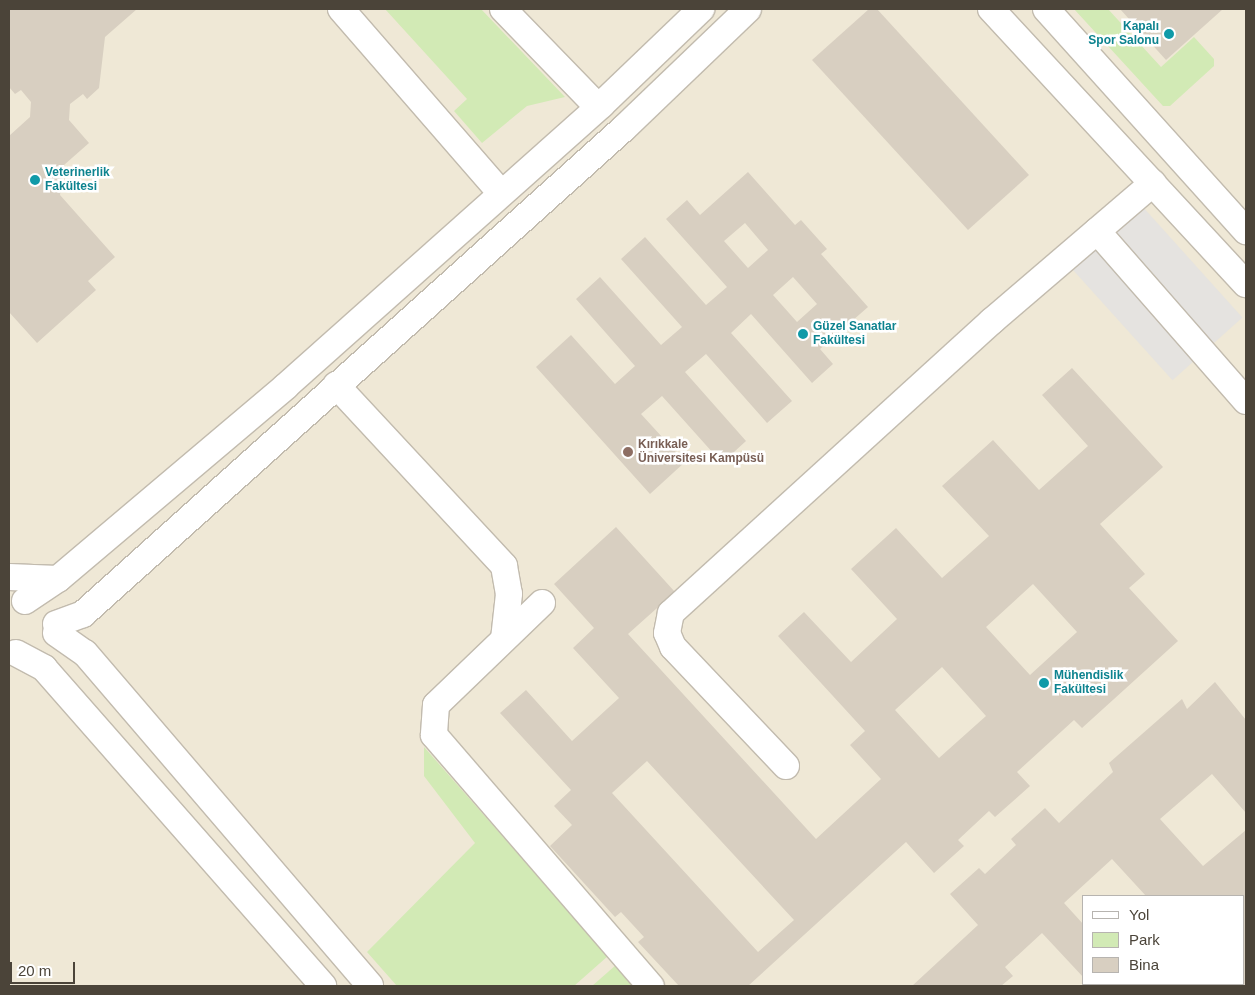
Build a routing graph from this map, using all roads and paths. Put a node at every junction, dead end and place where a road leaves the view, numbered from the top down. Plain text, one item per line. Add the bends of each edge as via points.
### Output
1 (341, 9) edge
2 (502, 9) edge
3 (701, 9) edge
4 (748, 9) edge
5 (991, 9) edge
6 (1046, 9) edge
7 (598, 108) junction
8 (1153, 183) junction
9 (501, 193) junction
10 (1097, 231) junction
11 (1246, 232) edge
12 (1246, 284) edge
13 (336, 385) junction
14 (1246, 401) edge
15 (9, 577) edge
16 (58, 579) junction
17 (15, 602) edge
18 (542, 603) dead end
19 (83, 614) junction
20 (56, 629) junction
21 (504, 639) junction
22 (11, 651) edge
23 (85, 653) junction
24 (786, 766) dead end
25 (323, 986) edge
26 (370, 986) edge
27 (651, 986) edge

1 - 9 street
2 - 7 street
3 - 7 street
4 - 13 street via 623,129
5 - 8 street
6 - 11 street
7 - 9 street
8 - 10 street
8 - 12 street
9 - 16 street via 286,386
10 - 14 street
10 - 24 street via 992,321 671,613 667,632 673,647
13 - 19 street
13 - 21 street via 504,566 510,594
15 - 16 street
16 - 17 street
17 - 20 street via 42,604
18 - 21 street
19 - 20 street
19 - 23 street
20 - 22 street via 41,653
20 - 23 street
21 - 27 street via 436,705 434,735
22 - 25 street via 44,668
23 - 26 street

